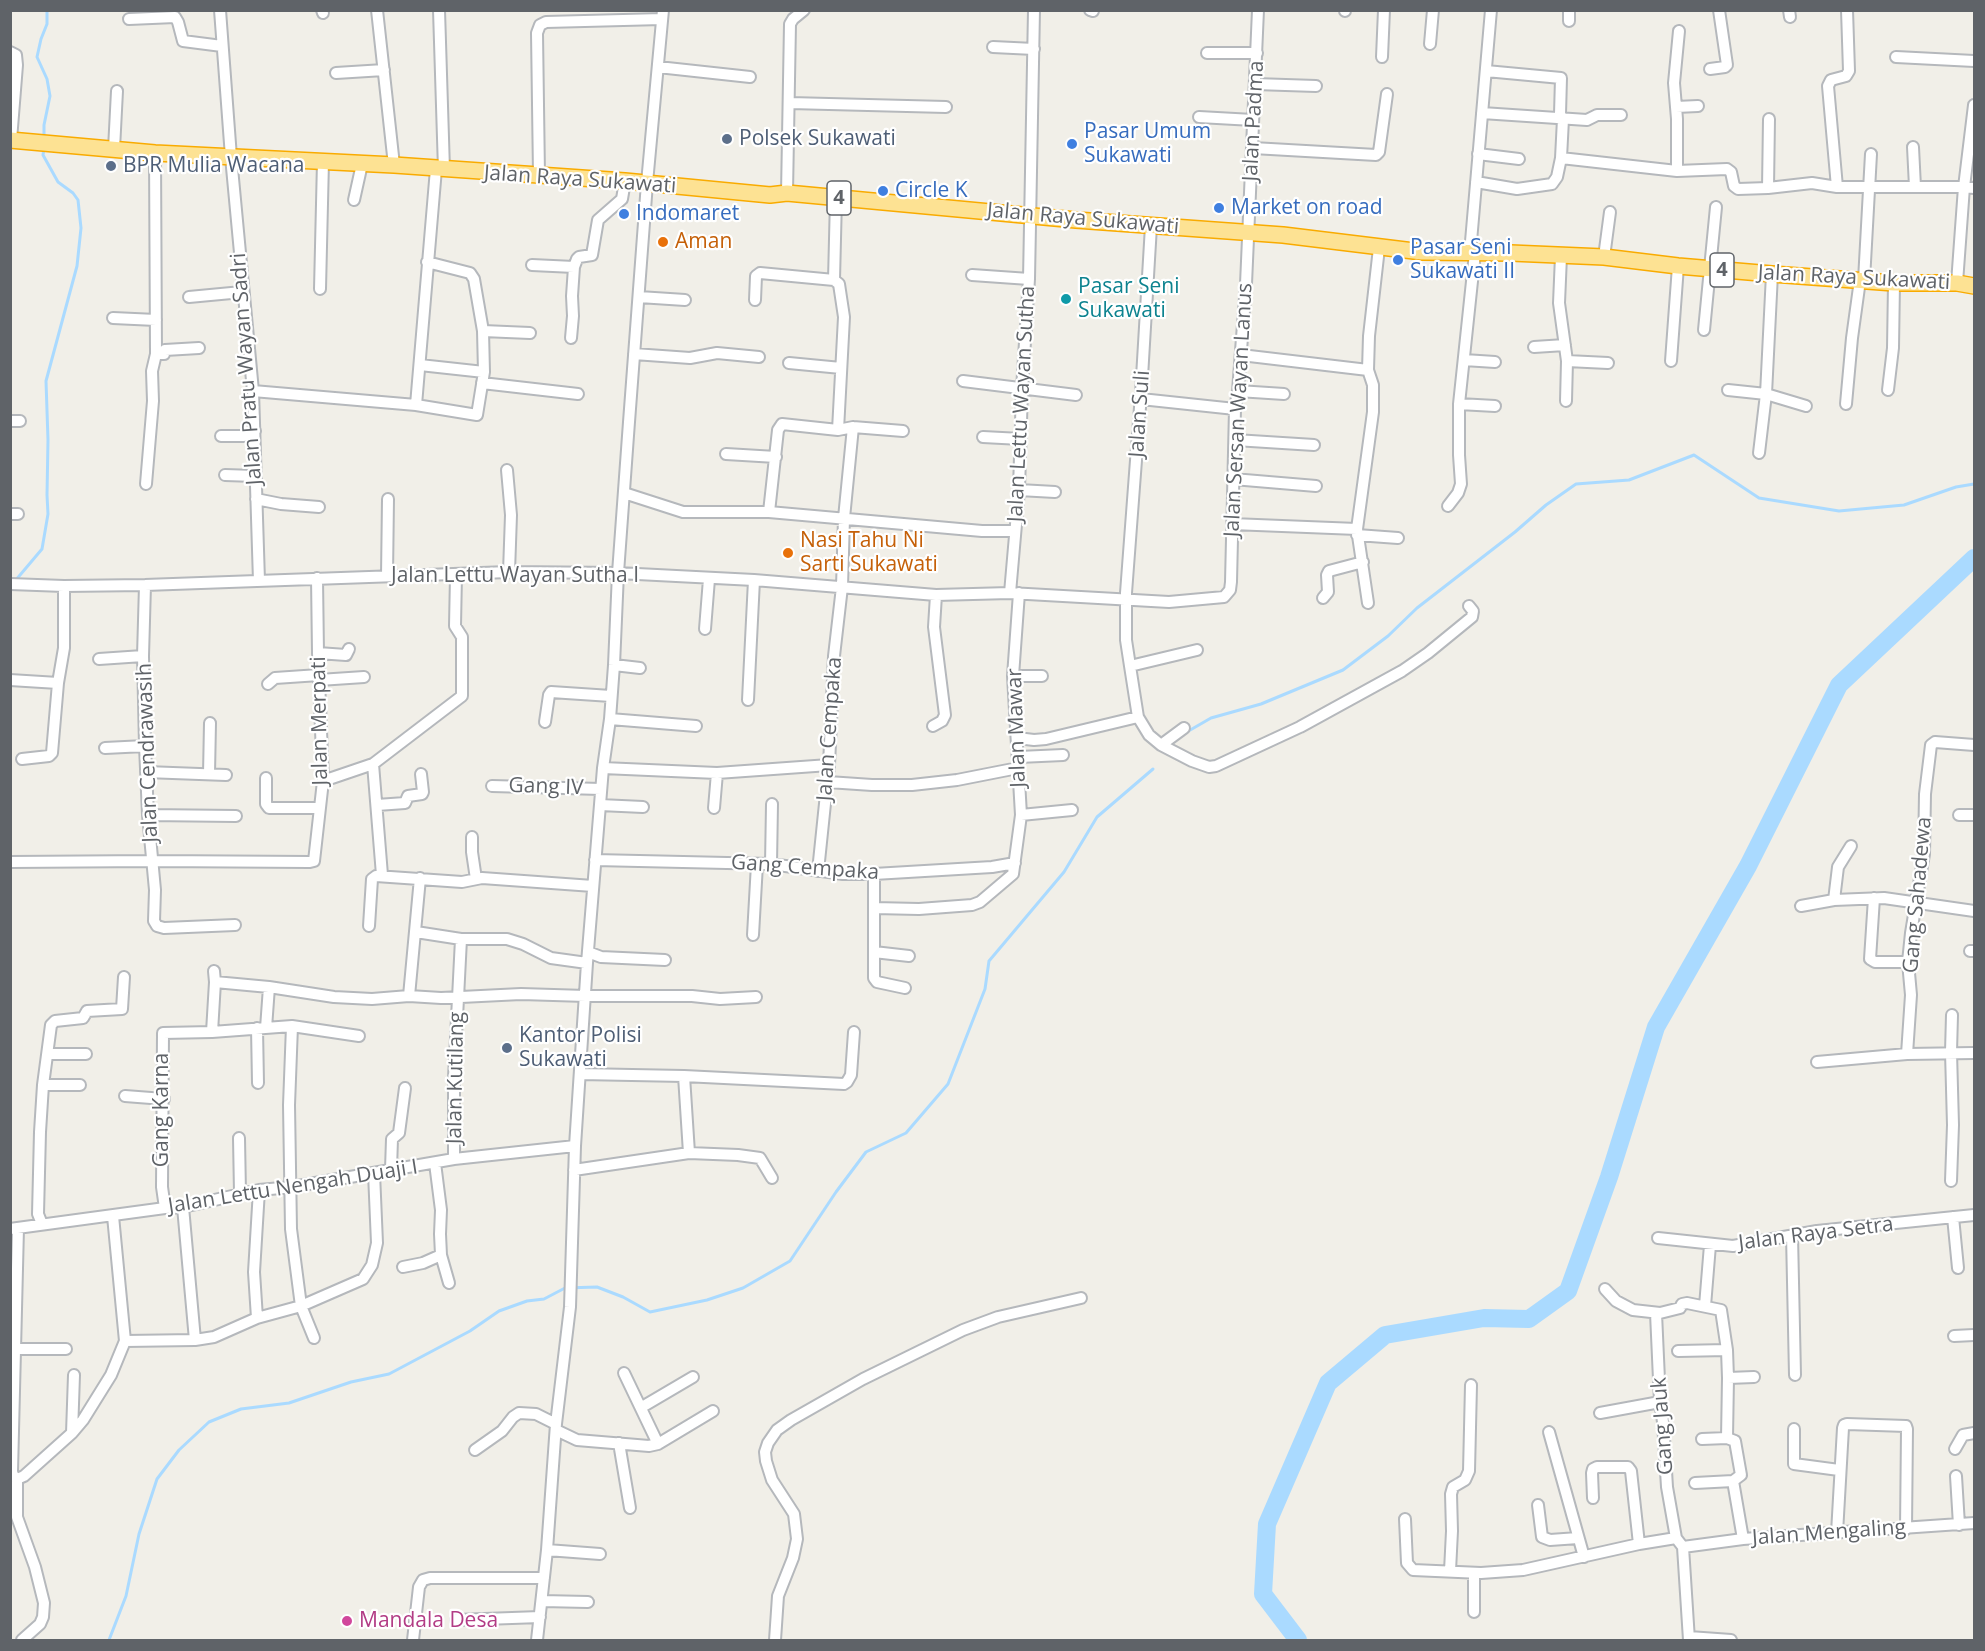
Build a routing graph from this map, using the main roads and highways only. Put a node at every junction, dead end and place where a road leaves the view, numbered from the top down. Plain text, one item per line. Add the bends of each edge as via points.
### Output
1 (15, 141) edge
2 (1974, 286) edge

1 - 2 highway, Jalan Raya Sukawati / 4 via 625,181 1249,232 1422,252 1604,257 1772,274

